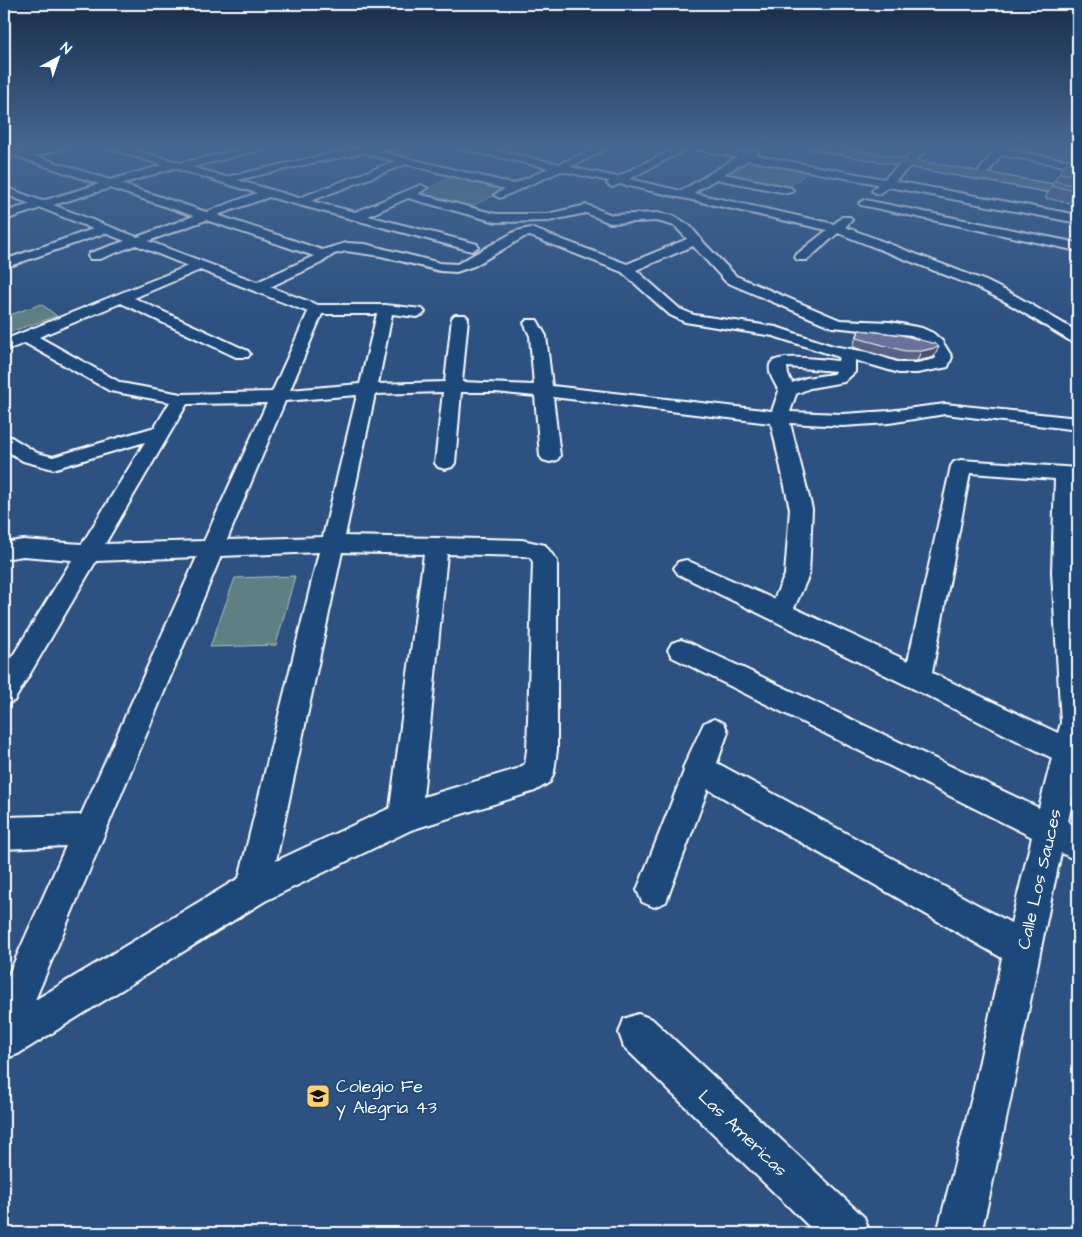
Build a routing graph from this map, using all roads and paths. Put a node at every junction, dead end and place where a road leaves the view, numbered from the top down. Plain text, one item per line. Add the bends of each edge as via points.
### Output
1 (1078, 202) edge
2 (36, 203) edge
3 (49, 203) edge
4 (166, 203) edge
5 (241, 203) edge
6 (303, 203) edge
7 (387, 203) edge
8 (438, 203) edge
9 (485, 203) edge
10 (575, 203) edge
11 (721, 203) edge
12 (769, 203) edge
13 (865, 203) joint
14 (968, 203) edge
15 (42, 205) junction
16 (468, 211) junction
17 (758, 211) junction
18 (4, 216) edge
19 (205, 216) junction
20 (357, 216) junction
21 (548, 217) junction
22 (837, 228) junction
23 (1066, 228) edge
24 (104, 229) junction
25 (696, 240) junction
26 (135, 241) junction
27 (472, 247) dead end
28 (1078, 247) edge
29 (322, 254) junction
30 (95, 256) dead end
31 (802, 257) dead end
32 (4, 264) edge
33 (199, 266) junction
34 (627, 269) junction
35 (257, 288) junction
36 (122, 298) junction
37 (386, 309) junction
38 (316, 310) junction
39 (417, 312) dead end
40 (460, 318) dead end
41 (532, 323) dead end
42 (26, 337) junction
43 (1078, 339) edge
44 (4, 346) edge
45 (242, 354) dead end
46 (847, 360) junction
47 (452, 387) junction
48 (367, 390) junction
49 (544, 391) junction
50 (788, 391) junction
51 (278, 397) junction
52 (181, 399) junction
53 (779, 417) junction
54 (1078, 424) edge
55 (162, 431) junction
56 (4, 441) edge
57 (550, 456) dead end
58 (445, 463) dead end
59 (1071, 474) edge
60 (332, 544) junction
61 (436, 546) junction
62 (212, 550) junction
63 (4, 551) edge
64 (88, 553) junction
65 (686, 568) dead end
66 (780, 612) junction
67 (681, 650) dead end
68 (918, 678) junction
69 (4, 693) edge
70 (714, 732) dead end
71 (1068, 752) junction
72 (698, 768) junction
73 (405, 818) junction
74 (91, 830) junction
75 (1050, 830) junction
76 (4, 833) edge
77 (1078, 845) edge
78 (253, 889) junction
79 (654, 890) dead end
80 (1022, 950) junction
81 (4, 1028) edge
82 (638, 1033) dead end
83 (4, 1040) edge
84 (848, 1233) edge
85 (958, 1233) edge

1 - 23 street
2 - 15 street
3 - 15 street
4 - 19 street
5 - 19 street
6 - 20 street
7 - 20 street
8 - 16 street
9 - 16 street
10 - 21 street
11 - 17 street
12 - 17 street
13 - 22 street
13 - 23 street
14 - 23 street
15 - 18 street
15 - 24 street
16 - 21 street via 496,218
17 - 22 street
19 - 26 street
19 - 29 street
20 - 27 street
21 - 25 street via 587,209 610,219 670,219 679,223
22 - 31 street
22 - 43 street via 981,284
23 - 28 street
24 - 26 street
24 - 32 street
25 - 34 street
25 - 46 street via 726,274 742,285 837,324 919,332 936,344 944,357 942,363 917,368
26 - 30 street
26 - 33 street
29 - 34 street via 354,246 456,268 520,234 531,232
29 - 35 street via 316,260
33 - 35 street
33 - 36 street
34 - 46 street via 675,312 690,320 776,332 830,350
35 - 38 street
36 - 42 street
36 - 45 street
37 - 38 street
37 - 39 street
37 - 48 street
38 - 51 street
40 - 47 street
41 - 49 street via 538,336
42 - 44 street
42 - 52 street via 116,386
46 - 50 street via 846,372 838,378 806,383
46 - 50 street via 778,364 779,375
47 - 48 street
47 - 49 street
47 - 58 street
48 - 51 street
48 - 60 street
49 - 53 street
49 - 57 street
50 - 53 street
51 - 52 street
51 - 62 street
52 - 55 street
53 - 54 street via 843,420 945,409
53 - 66 street via 800,509 797,575
55 - 56 street via 53,463 30,457
55 - 64 street
59 - 68 street via 961,466
59 - 71 street, Calle Los Sauces via 1064,572 1075,723
60 - 61 street
60 - 62 street
60 - 78 street
61 - 73 street
61 - 73 street via 522,548 537,551 545,561 542,750 539,772 524,781
62 - 64 street
62 - 74 street
63 - 64 street via 23,548
64 - 69 street
65 - 66 street
66 - 68 street
67 - 75 street
68 - 71 street
70 - 72 street
71 - 75 street, Calle Los Sauces
72 - 79 street
72 - 80 street
73 - 78 street
74 - 76 street
74 - 81 street
75 - 77 street
75 - 80 street, Calle Los Sauces
78 - 83 street
80 - 85 street, Calle Los Sauces via 993,1093
82 - 84 street, Las Americas

